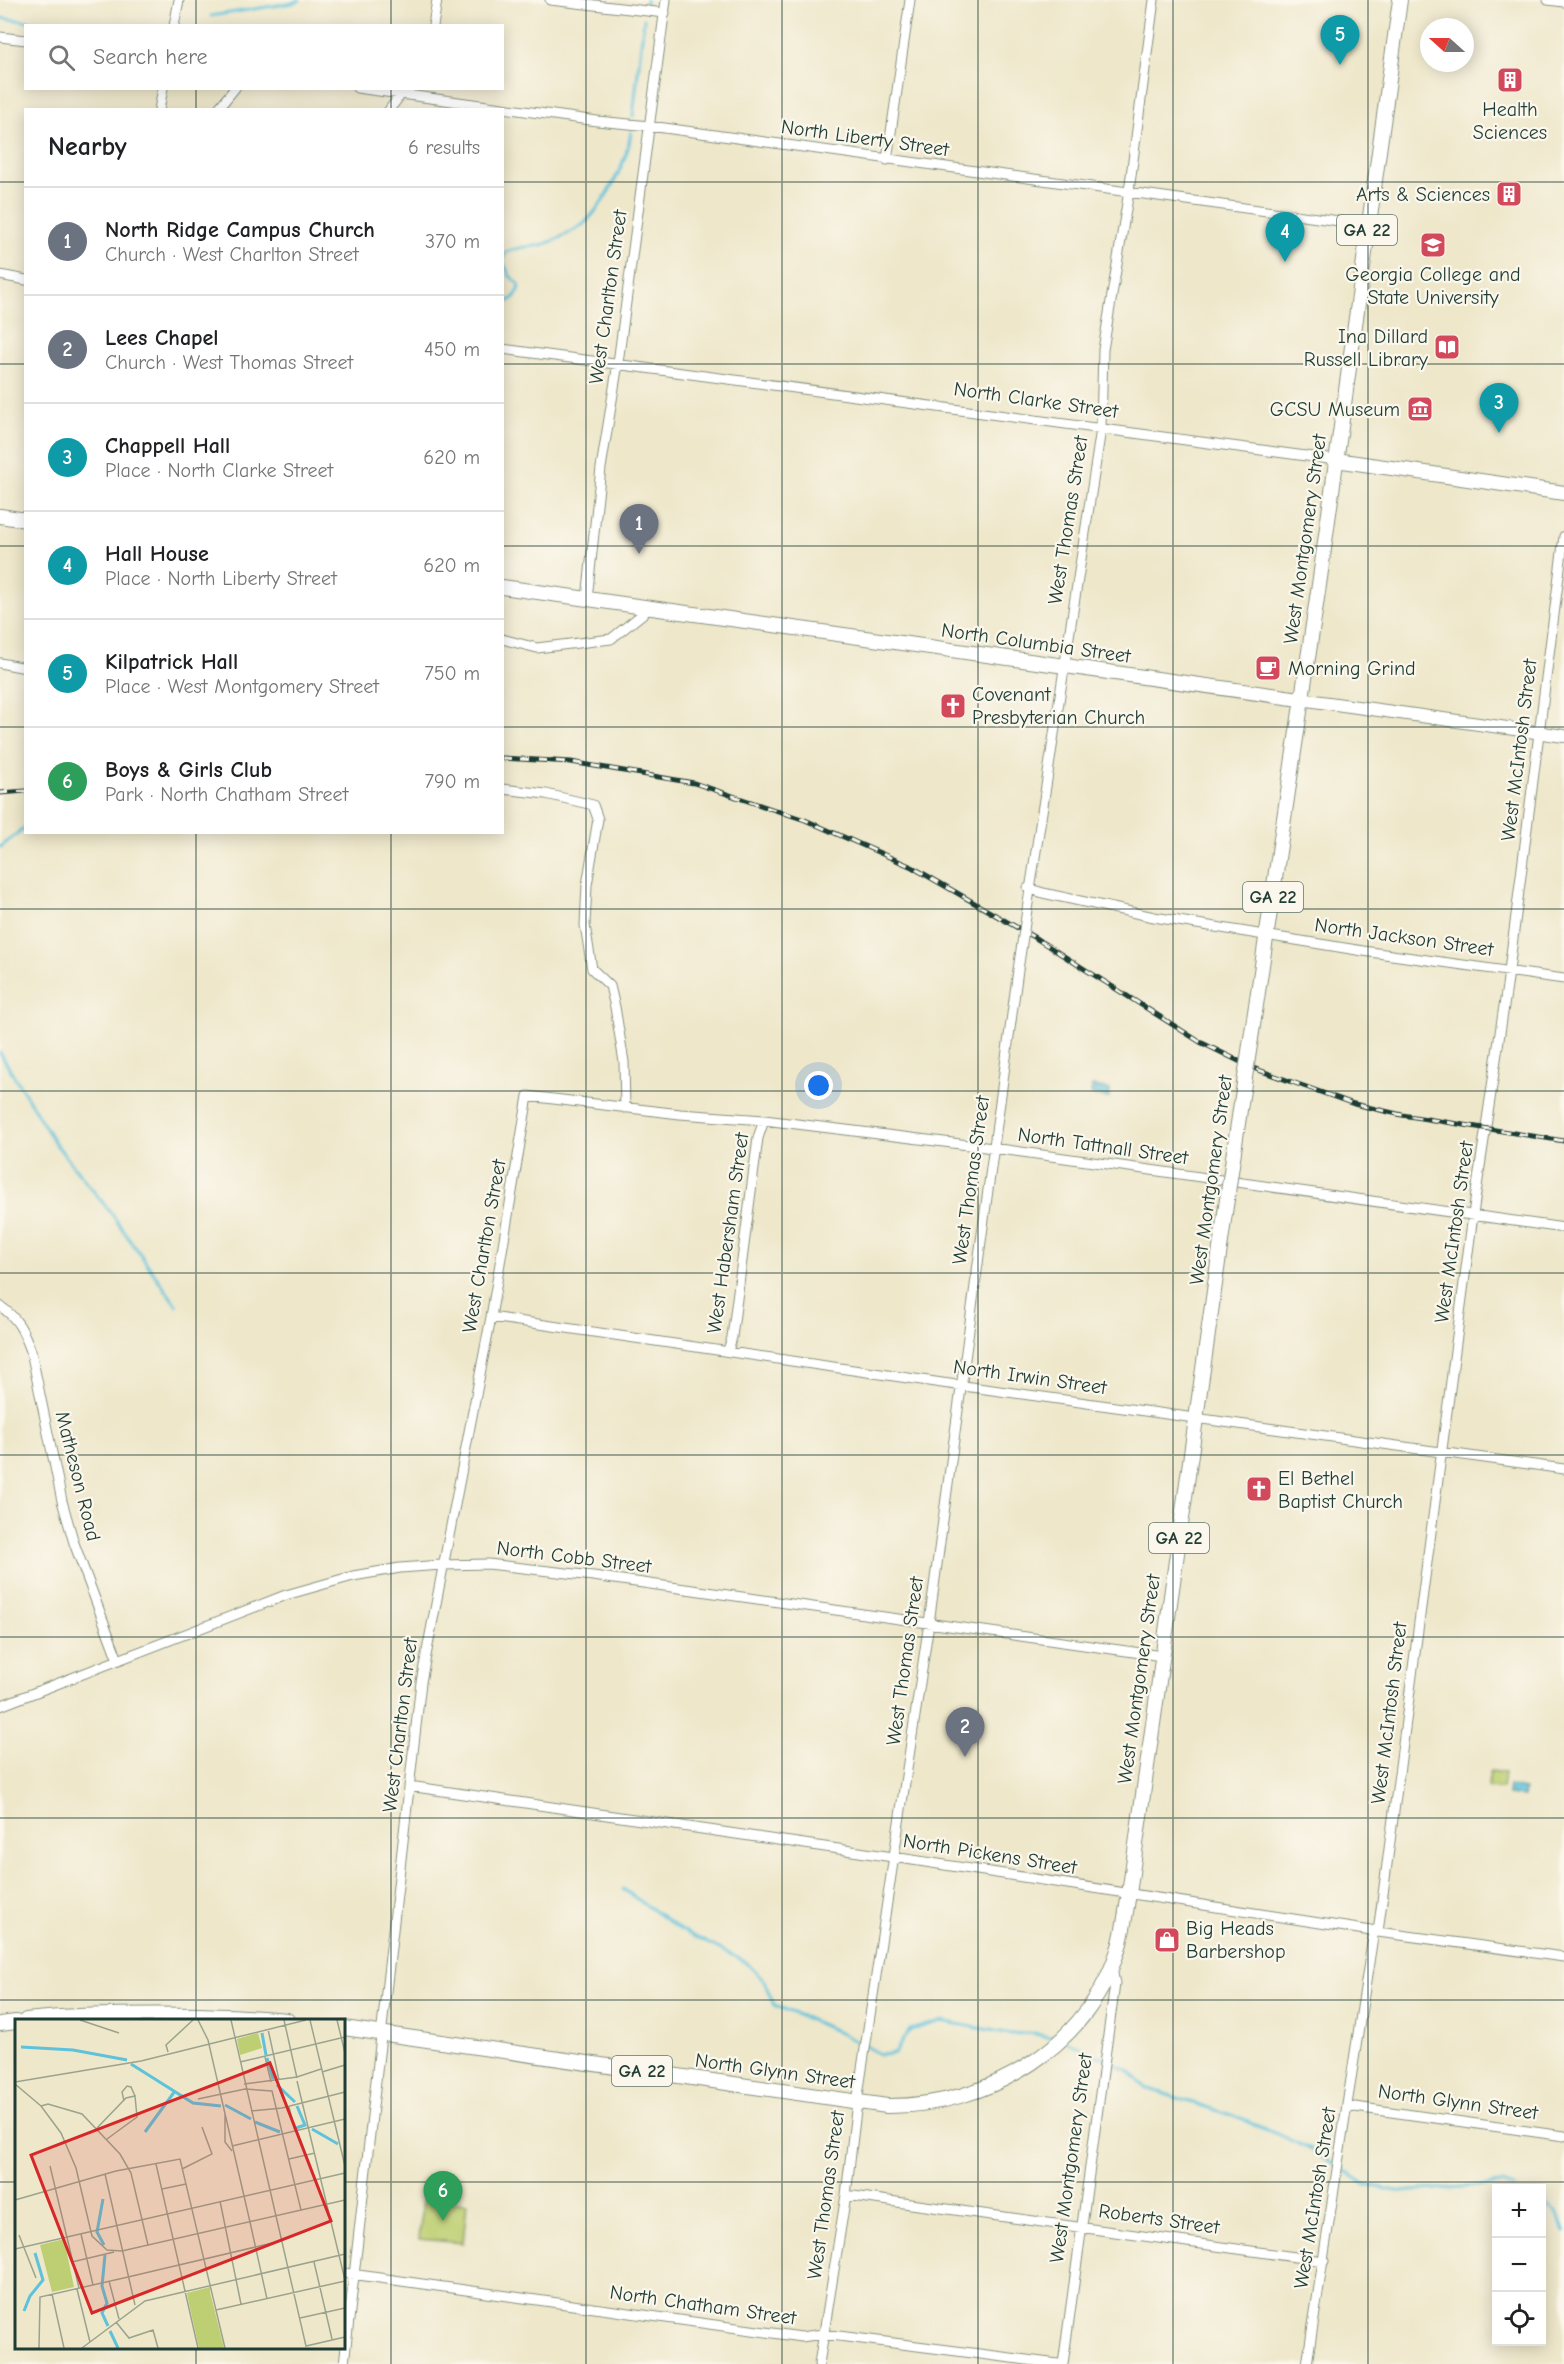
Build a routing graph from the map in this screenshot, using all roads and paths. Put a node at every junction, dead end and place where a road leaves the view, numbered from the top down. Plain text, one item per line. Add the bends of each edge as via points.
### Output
1 (179, 0) edge
2 (437, 0) edge
3 (550, 0) edge
4 (666, 0) edge
5 (910, 0) edge
6 (1154, 0) edge
7 (1400, 0) edge
8 (1548, 0) edge
9 (1564, 2) edge
10 (664, 13) junction
11 (174, 24) edge
12 (433, 24) edge
13 (0, 37) edge
14 (24, 40) edge
15 (163, 90) edge
16 (233, 90) edge
17 (380, 90) edge
18 (403, 92) edge
19 (159, 108) edge
20 (219, 108) edge
21 (391, 108) edge
22 (650, 126) junction
23 (887, 160) junction
24 (1129, 191) junction
25 (1368, 225) junction
26 (0, 275) edge
27 (24, 280) edge
28 (504, 349) edge
29 (618, 363) junction
30 (1101, 429) junction
31 (1336, 460) junction
32 (1564, 494) edge
33 (0, 516) edge
34 (24, 520) edge
35 (1564, 536) edge
36 (504, 587) edge
37 (587, 599) junction
38 (650, 608) junction
39 (504, 640) edge
40 (0, 663) edge
41 (1063, 666) junction
42 (24, 668) edge
43 (1300, 699) junction
44 (1540, 733) junction
45 (1564, 736) edge
46 (504, 789) edge
47 (1029, 888) junction
48 (1268, 934) junction
49 (1508, 970) junction
50 (1564, 979) edge
51 (528, 1096) joint
52 (625, 1108) junction
53 (764, 1120) junction
54 (993, 1148) junction
55 (1474, 1216) junction
56 (1564, 1228) edge
57 (0, 1306) edge
58 (491, 1317) junction
59 (728, 1351) junction
60 (960, 1385) junction
61 (1196, 1419) junction
62 (1443, 1453) junction
63 (1564, 1469) edge
64 (442, 1565) junction
65 (930, 1623) junction
66 (1162, 1656) junction
67 (118, 1660) junction
68 (0, 1706) edge
69 (409, 1786) junction
70 (893, 1857) junction
71 (1129, 1894) junction
72 (1376, 1931) junction
73 (1564, 1957) edge
74 (1111, 1966) junction
75 (37, 2019) edge
76 (276, 2019) edge
77 (15, 2022) edge
78 (0, 2024) edge
79 (345, 2028) edge
80 (382, 2032) junction
81 (857, 2103) junction
82 (1347, 2109) junction
83 (1564, 2136) edge
84 (846, 2195) junction
85 (1082, 2226) junction
86 (1324, 2260) junction
87 (349, 2274) edge
88 (824, 2334) junction
89 (345, 2346) edge
90 (345, 2349) edge
91 (344, 2364) edge
92 (819, 2364) edge
93 (1058, 2364) edge
94 (1063, 2364) edge
95 (1307, 2364) edge

1 - 11 street
2 - 12 street
3 - 10 street
4 - 10 street, West Charlton Street
5 - 23 street
6 - 24 street, West Thomas Street
7 - 25 main road, West Montgomery Street / GA 22
8 - 9 street
10 - 22 street, West Charlton Street
13 - 14 street
15 - 19 street
16 - 20 street
17 - 18 street, North Liberty Street
18 - 21 street
18 - 22 street, North Liberty Street
22 - 23 street, North Liberty Street
22 - 29 street, West Charlton Street
23 - 24 street, North Liberty Street
24 - 25 street, North Liberty Street
24 - 30 street, West Thomas Street via 1103,350
25 - 31 main road, West Montgomery Street / GA 22
26 - 27 street
28 - 29 street, North Clarke Street
29 - 30 street, North Clarke Street
29 - 37 street, West Charlton Street via 601,468
30 - 31 street, North Clarke Street
30 - 41 street, West Thomas Street
31 - 32 main road, North Clarke Street
31 - 43 main road, West Montgomery Street
33 - 34 main road
35 - 44 street, West McIntosh Street
36 - 37 main road, North Columbia Street
37 - 38 main road, North Columbia Street
38 - 39 street via 611,639 537,648
38 - 41 main road, North Columbia Street
40 - 42 street
41 - 43 main road, North Columbia Street
41 - 47 street, West Thomas Street
43 - 44 street, North Columbia Street
43 - 48 main road, West Montgomery Street / GA 22
44 - 45 street, North Columbia Street
44 - 49 street, West McIntosh Street
46 - 52 street via 593,805 598,819 585,925 592,969 610,986 615,1007 624,1062
47 - 48 street, North Jackson Street via 1154,917
47 - 54 street, West Thomas Street, bridge
48 - 49 street, North Jackson Street
48 - 61 main road, West Montgomery Street / GA 22, bridge
49 - 50 street, North Jackson Street
49 - 55 street, West McIntosh Street
51 - 52 street, North Tattnall Street
51 - 58 street, West Charlton Street
52 - 53 street, North Tattnall Street
53 - 54 street, North Tattnall Street
53 - 59 street, West Habersham Street via 758,1138
54 - 55 street, North Tattnall Street
54 - 60 street, West Thomas Street
55 - 56 street, North Tattnall Street
55 - 62 street, West McIntosh Street
57 - 67 street, Matheson Road via 11,1313 27,1340 74,1543
58 - 59 street, North Irwin Street
58 - 64 street, West Charlton Street
59 - 60 street, North Irwin Street
60 - 61 street, North Irwin Street
60 - 65 street, West Thomas Street
61 - 62 street, North Irwin Street
61 - 66 main road, West Montgomery Street / GA 22
62 - 63 street, North Irwin Street
62 - 72 street, West McIntosh Street via 1382,1917
64 - 65 street, North Cobb Street via 500,1565
64 - 67 street, North Cobb Street via 353,1576 286,1595
64 - 69 street, West Charlton Street via 421,1682
65 - 66 street, North Cobb Street
65 - 70 street, West Thomas Street
66 - 71 main road, West Montgomery Street / GA 22
67 - 68 street, North Cobb Street
69 - 70 street, North Pickens Street
69 - 80 street, West Charlton Street
70 - 71 street, North Pickens Street
70 - 81 street, West Thomas Street
71 - 72 street, North Pickens Street
71 - 74 main road, West Montgomery Street / GA 22 via 1120,1944
72 - 73 street, North Pickens Street
72 - 82 street, West McIntosh Street
74 - 81 main road, North Glynn Street / GA 22 via 1096,1996 1073,2027 1050,2050 1013,2075 980,2091 941,2102 902,2106
74 - 85 street, West Montgomery Street via 1115,1984
75 - 76 main road via 142,2014
77 - 78 main road
79 - 80 main road, North Glynn Street / GA 22
80 - 81 main road, North Glynn Street / GA 22
80 - 87 street, West Charlton Street
81 - 84 street, West Thomas Street
82 - 83 street, North Glynn Street
82 - 86 street, West McIntosh Street
84 - 85 street, Roberts Street
84 - 88 street, West Thomas Street
85 - 86 street, Roberts Street
85 - 94 street, West Montgomery Street
86 - 95 street, West McIntosh Street
87 - 88 street, North Chatham Street via 801,2337
87 - 89 street, West Charlton Street
88 - 92 street, West Thomas Street
88 - 93 street, North Chatham Street
90 - 91 street, West Charlton Street

